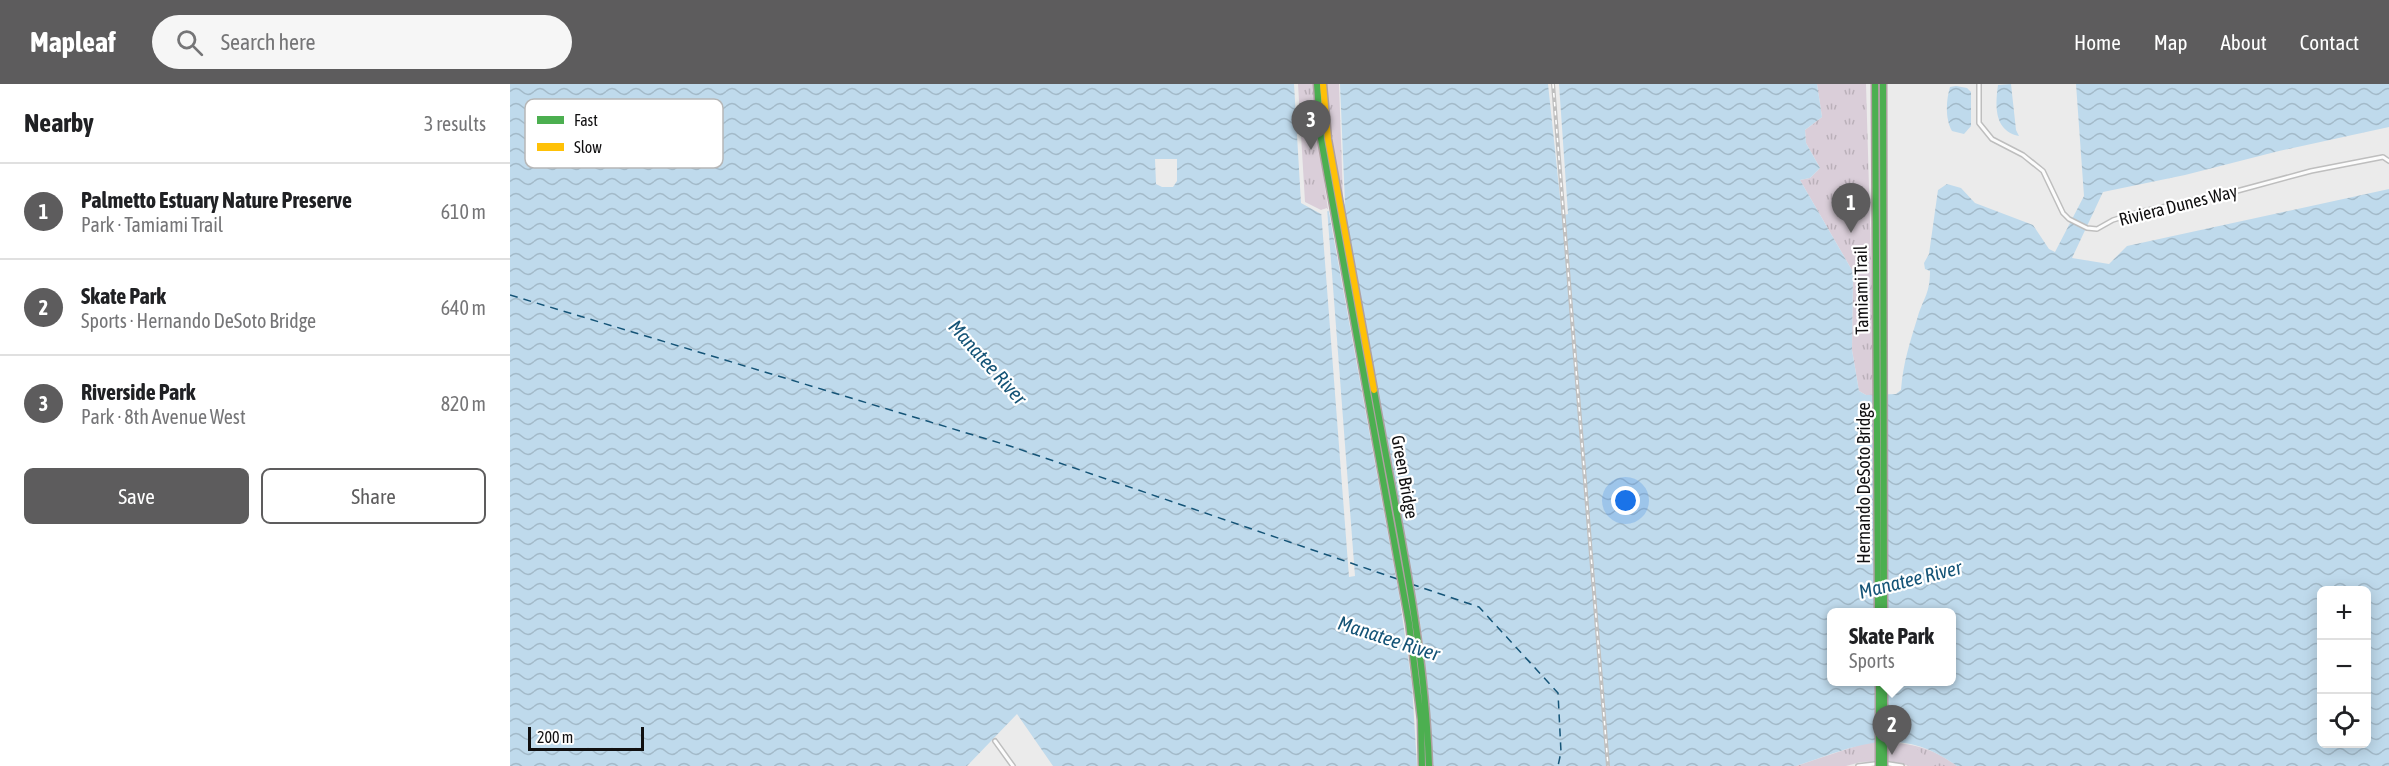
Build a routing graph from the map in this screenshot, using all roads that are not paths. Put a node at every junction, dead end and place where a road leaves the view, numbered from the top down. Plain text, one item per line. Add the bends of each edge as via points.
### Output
1 (1320, 84) edge
2 (1875, 84) edge
3 (1883, 84) edge
4 (1979, 84) edge
5 (2389, 161) edge
6 (1876, 195) junction
7 (1883, 195) junction
8 (1334, 197) junction
9 (1880, 389) junction
10 (1878, 608) edge
11 (1884, 608) edge
12 (1879, 686) edge
13 (1884, 686) edge
14 (995, 741) dead end
15 (1013, 766) edge
16 (1422, 766) edge
17 (1429, 766) edge
18 (1858, 766) edge
19 (1879, 766) edge
20 (1884, 766) edge
21 (1902, 766) edge

1 - 8 main road
1 - 8 main road via 1321,138
2 - 6 main road, Tamiami Trail
3 - 7 main road, Tamiami Trail
4 - 5 street, Riviera Dunes Way via 1979,123 1992,139 2043,171 2063,213 2088,228 2097,229 2139,212 2311,171 2383,157
6 - 7 street
6 - 9 main road, Tamiami Trail
7 - 9 main road, Tamiami Trail
8 - 16 main road, Green Bridge via 1409,622
8 - 17 main road, Green Bridge via 1416,622 1427,709
9 - 10 main road, Hernando DeSoto Bridge
9 - 11 main road, Hernando DeSoto Bridge
12 - 19 main road, bridge
13 - 20 main road, bridge
14 - 15 street
18 - 21 street

